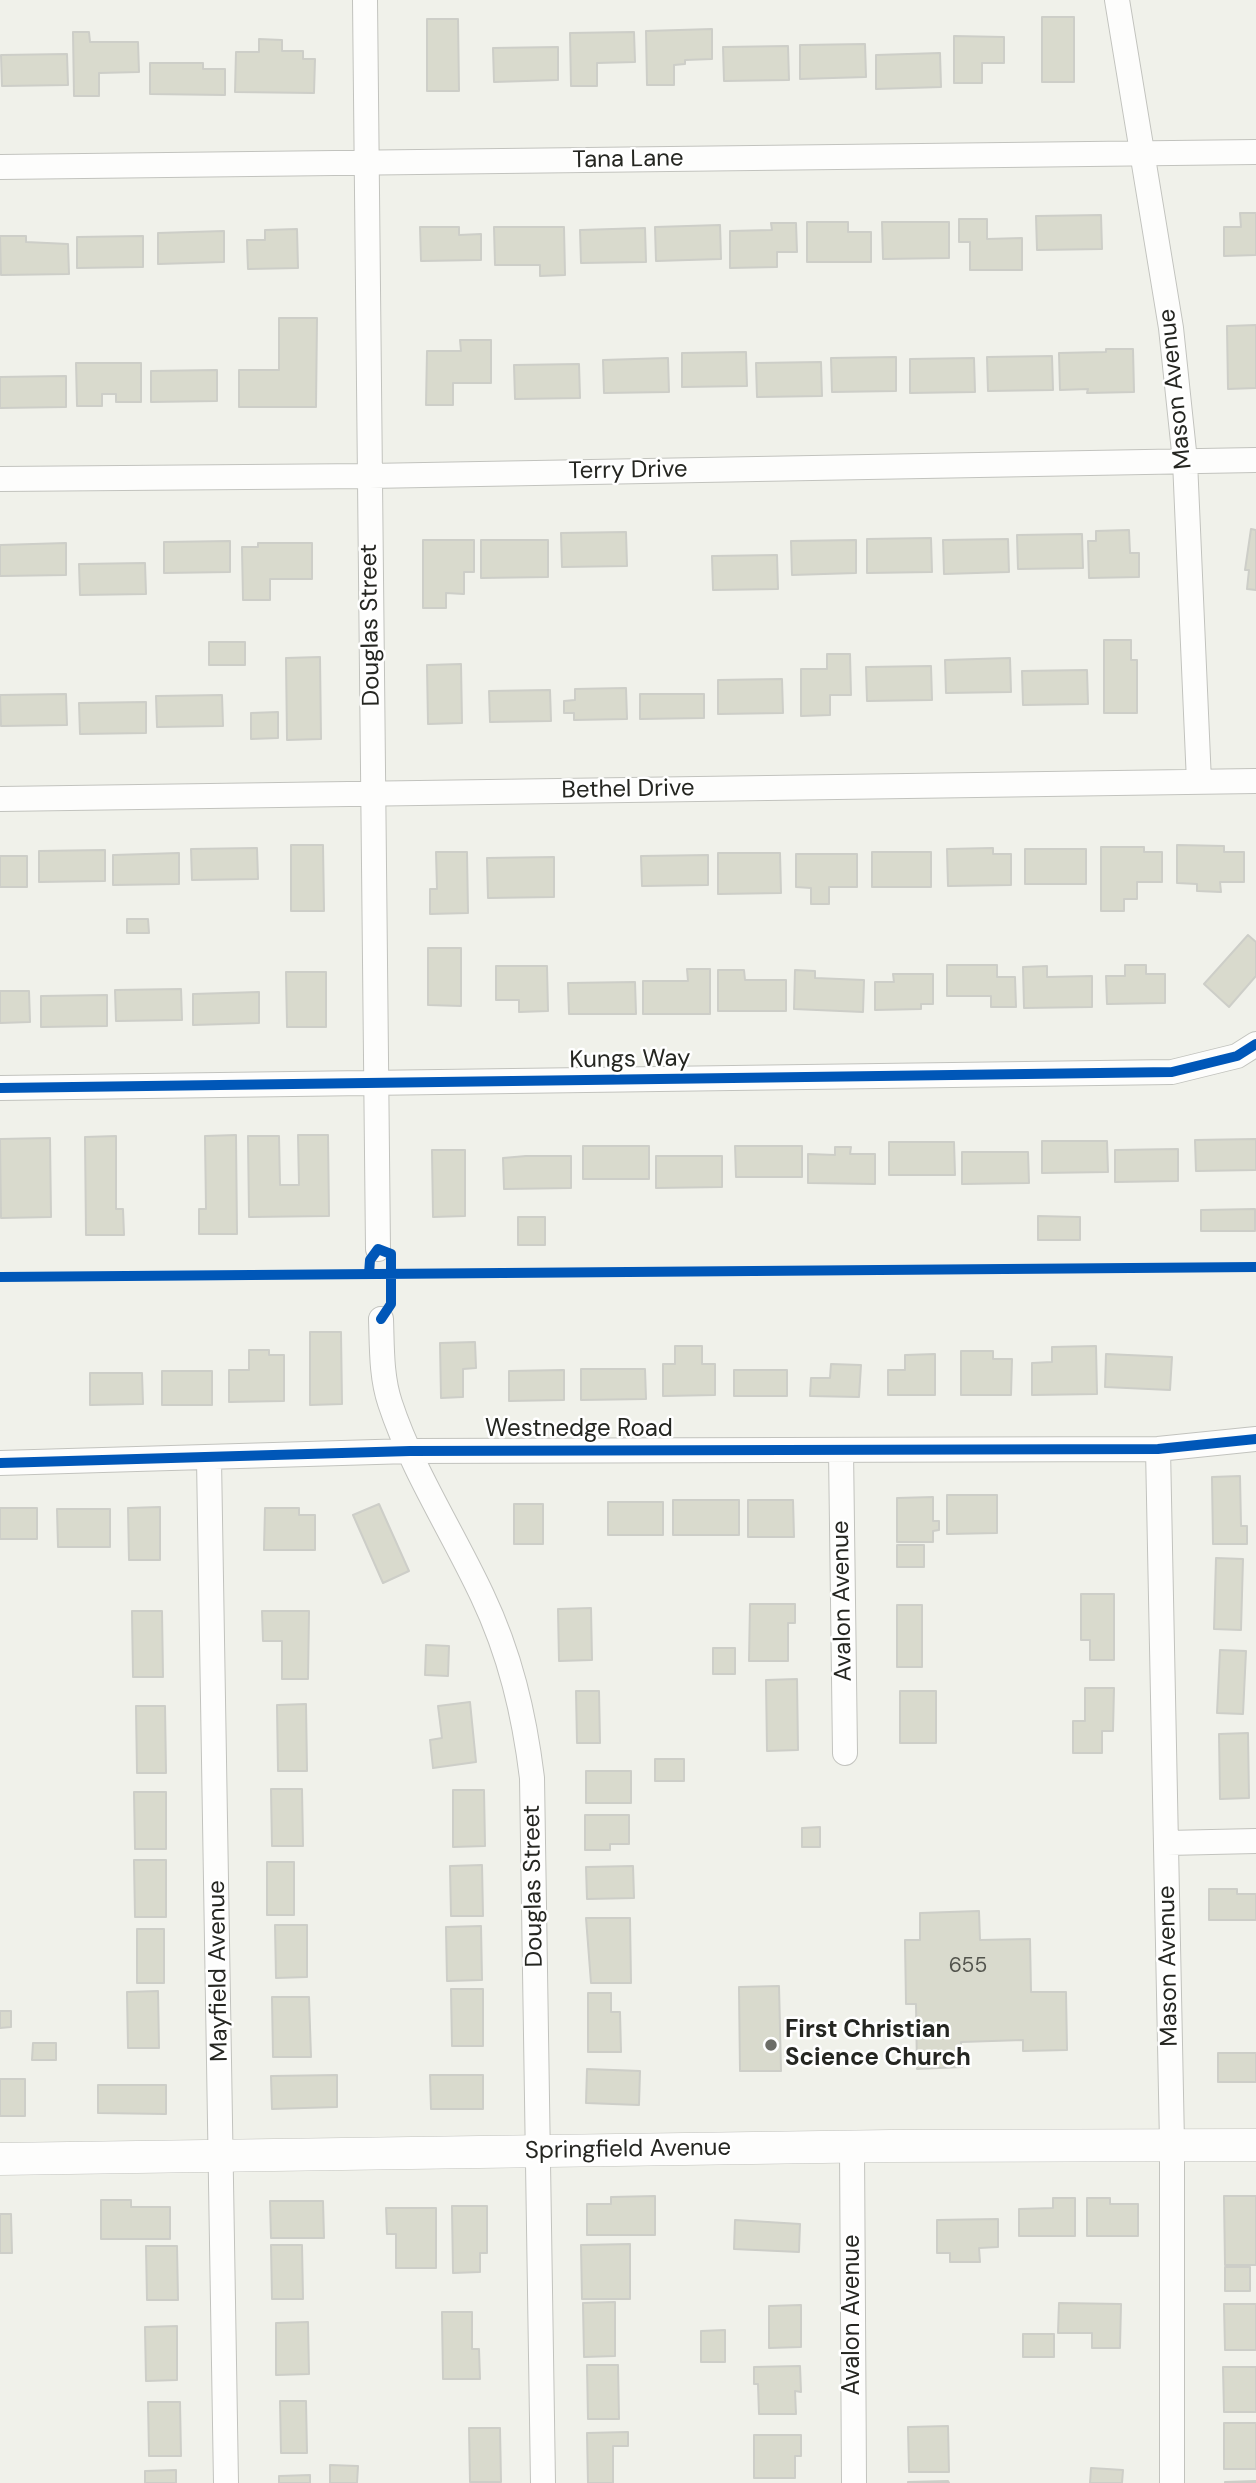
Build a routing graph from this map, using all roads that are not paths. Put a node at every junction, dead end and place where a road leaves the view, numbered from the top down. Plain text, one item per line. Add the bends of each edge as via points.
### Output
1 (365, 0) edge
2 (1117, 0) edge
3 (1256, 152) edge
4 (1141, 153) junction
5 (366, 164) junction
6 (0, 167) edge
7 (1256, 460) edge
8 (1185, 461) junction
9 (369, 476) junction
10 (0, 479) edge
11 (1256, 781) edge
12 (1199, 782) junction
13 (373, 794) junction
14 (0, 799) edge
15 (1256, 1044) edge
16 (376, 1085) junction
17 (0, 1088) edge
18 (378, 1249) dead end
19 (382, 1319) dead end
20 (1256, 1439) edge
21 (1158, 1449) junction
22 (841, 1450) junction
23 (410, 1451) junction
24 (209, 1459) junction
25 (0, 1463) edge
26 (845, 1753) dead end
27 (1256, 1841) edge
28 (1167, 1843) junction
29 (1172, 2143) junction
30 (1256, 2145) edge
31 (852, 2147) junction
32 (539, 2151) junction
33 (223, 2155) junction
34 (0, 2159) edge
35 (226, 2483) edge
36 (543, 2483) edge
37 (854, 2483) edge
38 (1172, 2483) edge

1 - 5 street, Douglas Street
2 - 4 street, Mason Avenue
3 - 4 street, Tana Lane
4 - 5 street, Tana Lane
4 - 8 street, Mason Avenue via 1171,328
5 - 6 street, Tana Lane
5 - 9 street, Douglas Street
7 - 8 street, Terry Drive
8 - 9 street, Terry Drive
8 - 12 street, Mason Avenue
9 - 10 street, Terry Drive
9 - 13 street, Douglas Street
11 - 12 street, Bethel Drive
12 - 13 street, Bethel Drive
13 - 14 street, Bethel Drive
13 - 16 street, Douglas Street
15 - 16 street, Kungs Way via 1237,1056 1172,1072
16 - 17 street, Kungs Way
16 - 18 street, Douglas Street
19 - 23 street, Douglas Street via 389,1402
20 - 21 street, Westnedge Road
21 - 22 street, Westnedge Road
21 - 28 street, Mason Avenue
22 - 23 street, Westnedge Road
22 - 26 street, Avalon Avenue
23 - 24 street, Westnedge Road
23 - 32 street, Douglas Street via 482,1594 507,1655 524,1716 532,1779
24 - 25 street, Westnedge Road
24 - 33 street, Mayfield Avenue
27 - 28 street
28 - 29 street, Mason Avenue
29 - 30 street, Springfield Avenue
29 - 31 street, Springfield Avenue
29 - 38 street, Mason Avenue
31 - 32 street, Springfield Avenue
31 - 37 street, Avalon Avenue
32 - 33 street, Springfield Avenue
32 - 36 street, Douglas Street
33 - 34 street, Springfield Avenue
33 - 35 street, Mayfield Avenue

